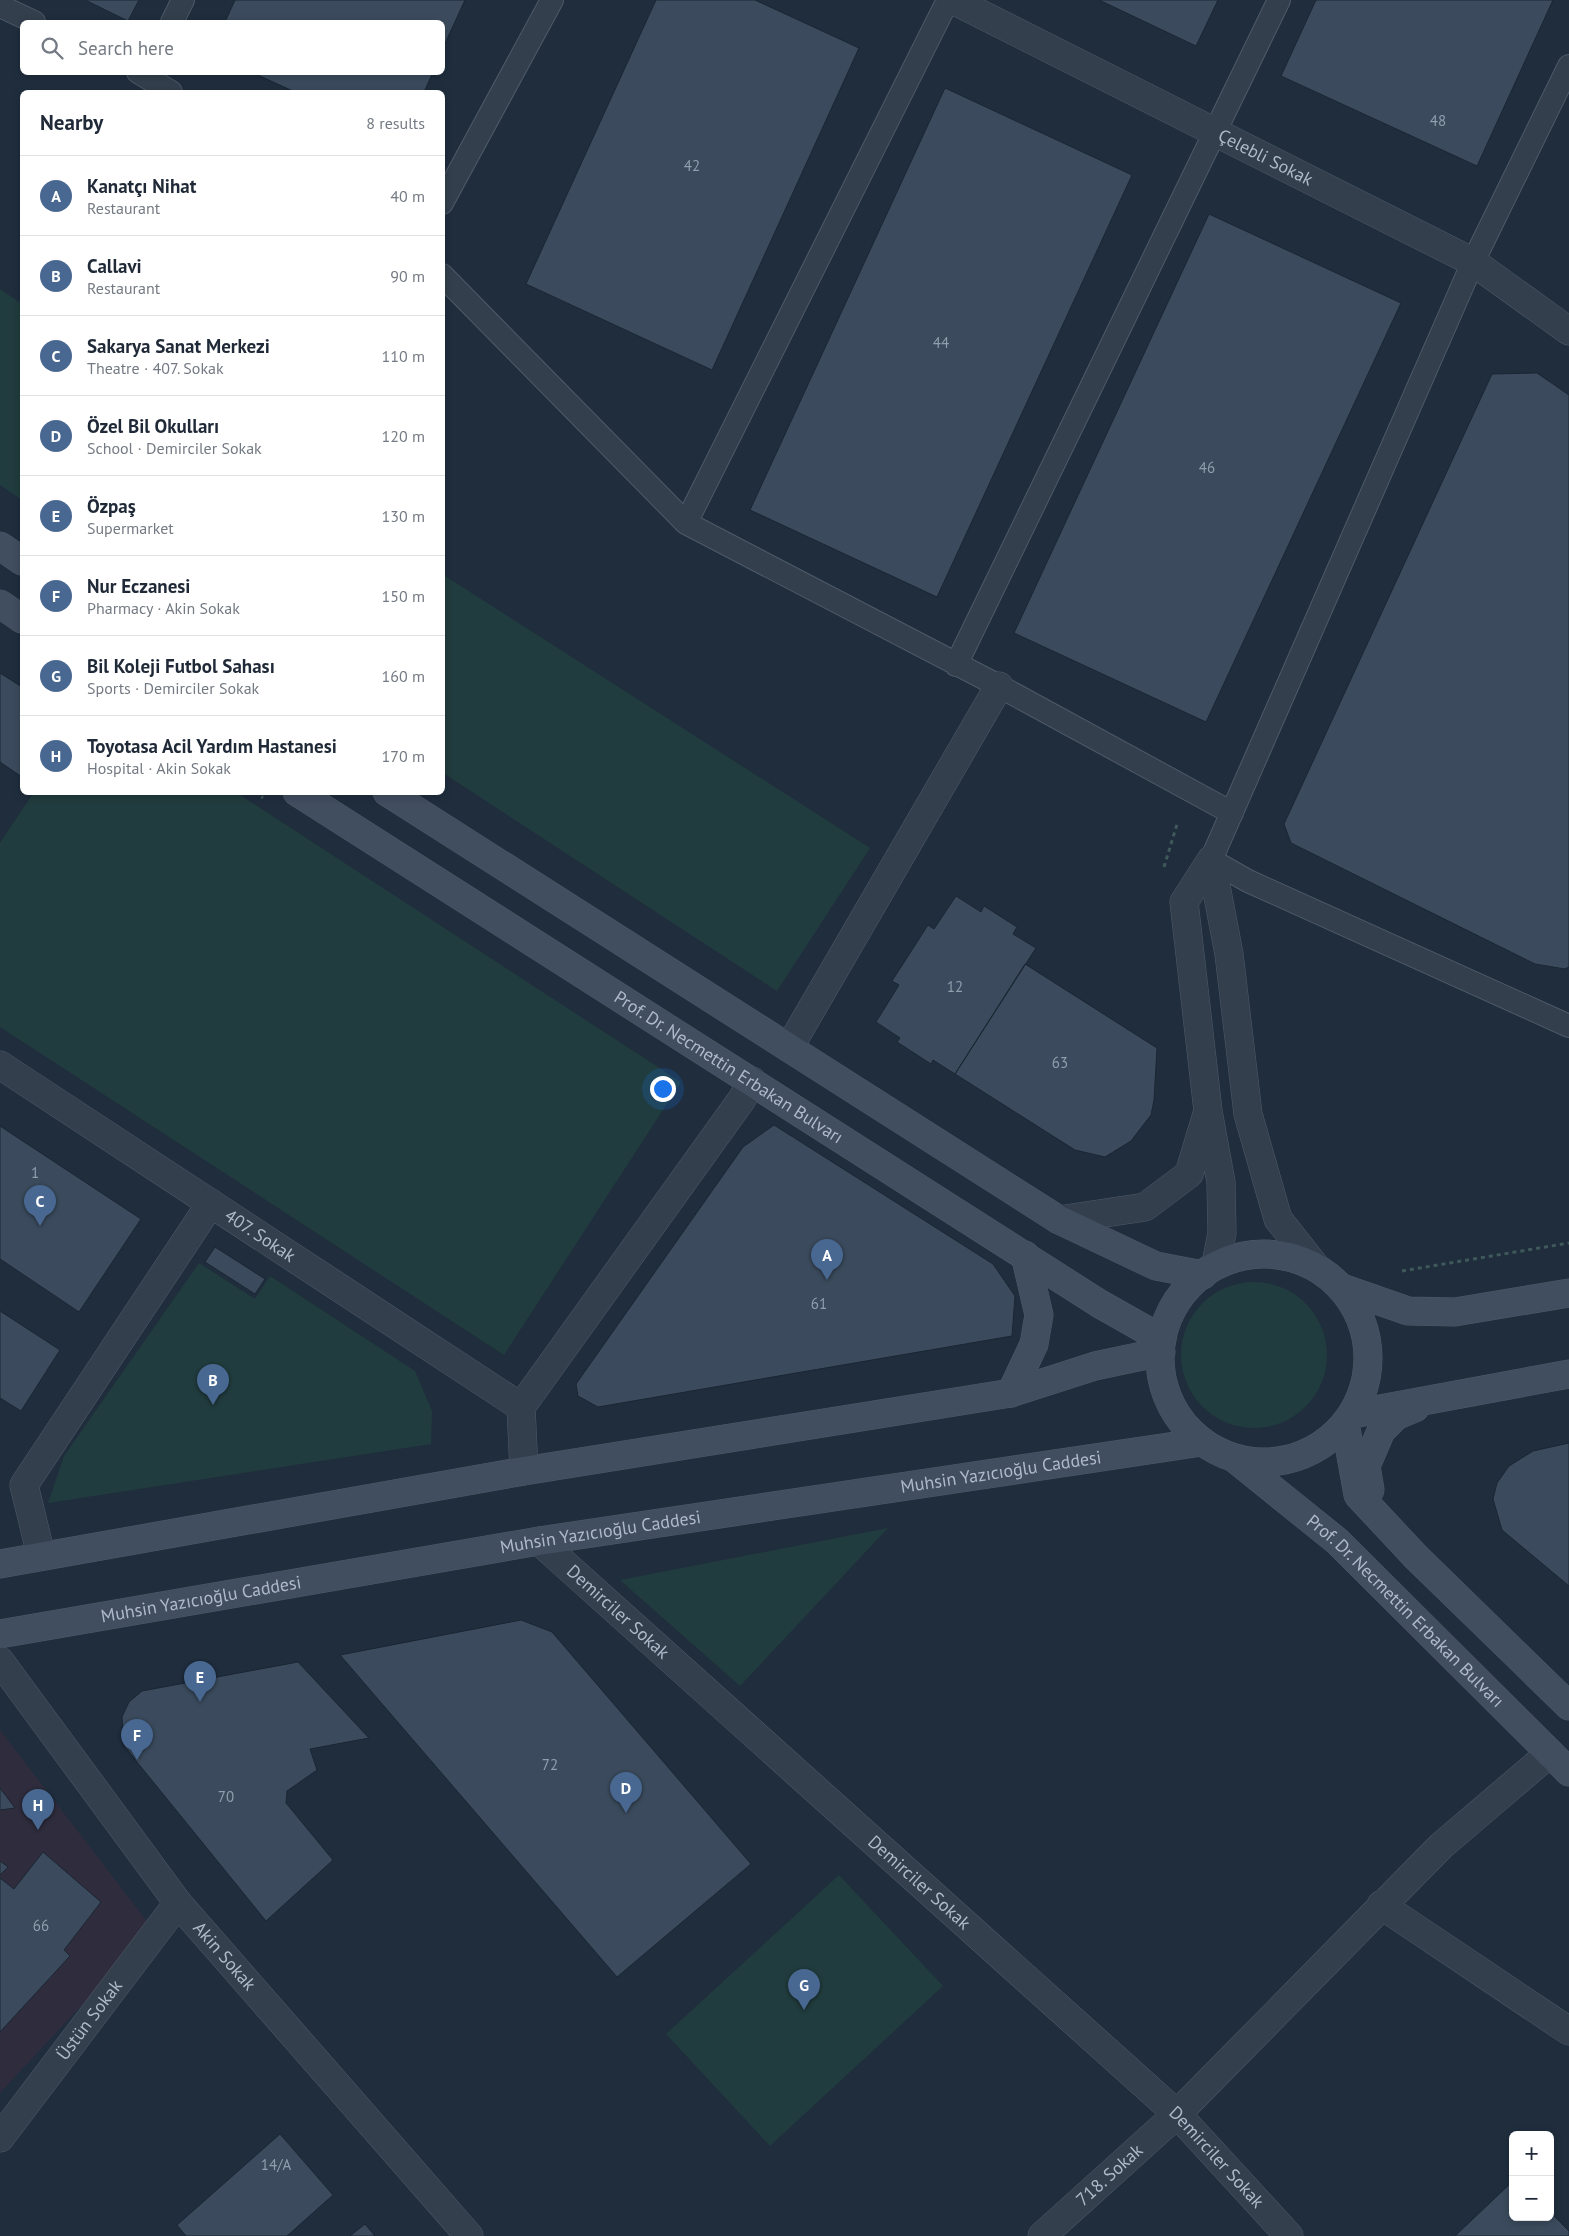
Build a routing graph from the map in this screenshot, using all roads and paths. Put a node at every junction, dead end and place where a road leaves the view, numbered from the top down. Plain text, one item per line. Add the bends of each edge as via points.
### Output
1 (183, 0) edge
2 (552, 0) edge
3 (948, 0) edge
4 (953, 0) edge
5 (1279, 0) edge
6 (0, 6) edge
7 (30, 20) edge
8 (173, 20) edge
9 (1569, 66) edge
10 (146, 75) edge
11 (168, 90) edge
12 (1215, 132) junction
13 (445, 197) edge
14 (1473, 262) junction
15 (445, 278) edge
16 (1569, 331) edge
17 (686, 522) junction
18 (0, 546) edge
19 (20, 560) edge
20 (0, 604) edge
21 (20, 618) edge
22 (956, 665) junction
23 (998, 686) junction
24 (1188, 790) junction
25 (302, 795) edge
26 (392, 795) edge
27 (1232, 813) junction
28 (1211, 860) junction
29 (1163, 872) dead end
30 (1569, 1026) edge
31 (789, 1048) junction
32 (0, 1065) edge
33 (752, 1081) junction
34 (1208, 1111) junction
35 (211, 1203) junction
36 (1059, 1220) junction
37 (1569, 1243) edge
38 (1025, 1255) junction
39 (1316, 1267) junction
40 (1209, 1270) junction
41 (1400, 1272) dead end
42 (1342, 1288) junction
43 (1569, 1293) edge
44 (1161, 1345) junction
45 (1569, 1374) edge
46 (1011, 1393) junction
47 (1437, 1398) junction
48 (521, 1407) junction
49 (1349, 1418) junction
50 (1202, 1442) junction
51 (1234, 1458) junction
52 (524, 1471) junction
53 (539, 1541) junction
54 (41, 1555) junction
55 (1416, 1557) junction
56 (0, 1564) edge
57 (0, 1634) edge
58 (0, 1661) edge
59 (1569, 1706) edge
60 (1560, 1762) edge
61 (178, 1903) junction
62 (1380, 1906) junction
63 (1569, 2031) edge
64 (1177, 2114) junction
65 (0, 2138) edge
66 (469, 2236) edge
67 (1042, 2236) edge
68 (1289, 2236) edge

1 - 8 lane
2 - 13 lane
3 - 17 lane
4 - 12 street, Çelebli Sokak
5 - 12 lane
6 - 7 lane
9 - 14 lane
10 - 11 lane
12 - 14 street, Çelebli Sokak
12 - 22 lane
14 - 16 street, Çelebli Sokak
14 - 27 lane
15 - 17 lane
17 - 22 lane
18 - 19 main road
20 - 21 main road
22 - 23 lane
23 - 24 lane
23 - 31 street
24 - 27 lane
24 - 29 path
25 - 33 main road, Prof. Dr. Necmettin Erbakan Bulvarı
26 - 31 main road
27 - 28 lane
28 - 30 lane via 1248,881
28 - 34 street via 1184,902
28 - 39 street via 1229,954 1248,1114 1278,1219
31 - 36 main road
32 - 35 street, 407. Sokak
33 - 38 main road, Prof. Dr. Necmettin Erbakan Bulvarı
33 - 48 street
34 - 36 street via 1188,1174 1145,1208
34 - 40 street via 1221,1182 1222,1234
35 - 48 street, 407. Sokak
35 - 54 street via 24,1485
36 - 40 main road via 1156,1266
37 - 41 path
38 - 44 main road, Prof. Dr. Necmettin Erbakan Bulvarı
38 - 46 main road via 1039,1315 1034,1344
39 - 40 main road via 1284,1255 1250,1254
39 - 42 main road
40 - 44 main road via 1188,1286 1168,1315
42 - 43 main road via 1408,1311 1455,1312
42 - 49 main road via 1360,1317 1369,1350 1366,1383
44 - 46 main road
44 - 50 main road via 1163,1384 1178,1416
45 - 47 main road
46 - 52 main road
47 - 49 main road
47 - 55 main road via 1396,1416 1381,1431 1366,1466 1372,1498
48 - 52 street
49 - 51 main road via 1330,1439 1301,1456 1267,1462
49 - 55 main road via 1358,1495
50 - 51 main road
50 - 53 main road, Muhsin Yazıcıoğlu Caddesi
51 - 60 main road, Prof. Dr. Necmettin Erbakan Bulvarı via 1337,1541
52 - 54 main road
53 - 57 main road, Muhsin Yazıcıoğlu Caddesi
53 - 64 street, Demirciler Sokak
54 - 56 main road
55 - 59 main road
58 - 61 street, Akin Sokak
60 - 62 street, 718. Sokak via 1441,1846
61 - 65 street, Üstün Sokak
61 - 66 street, Akin Sokak
62 - 63 street
62 - 64 street, 718. Sokak
64 - 67 street, 718. Sokak
64 - 68 street, Demirciler Sokak

